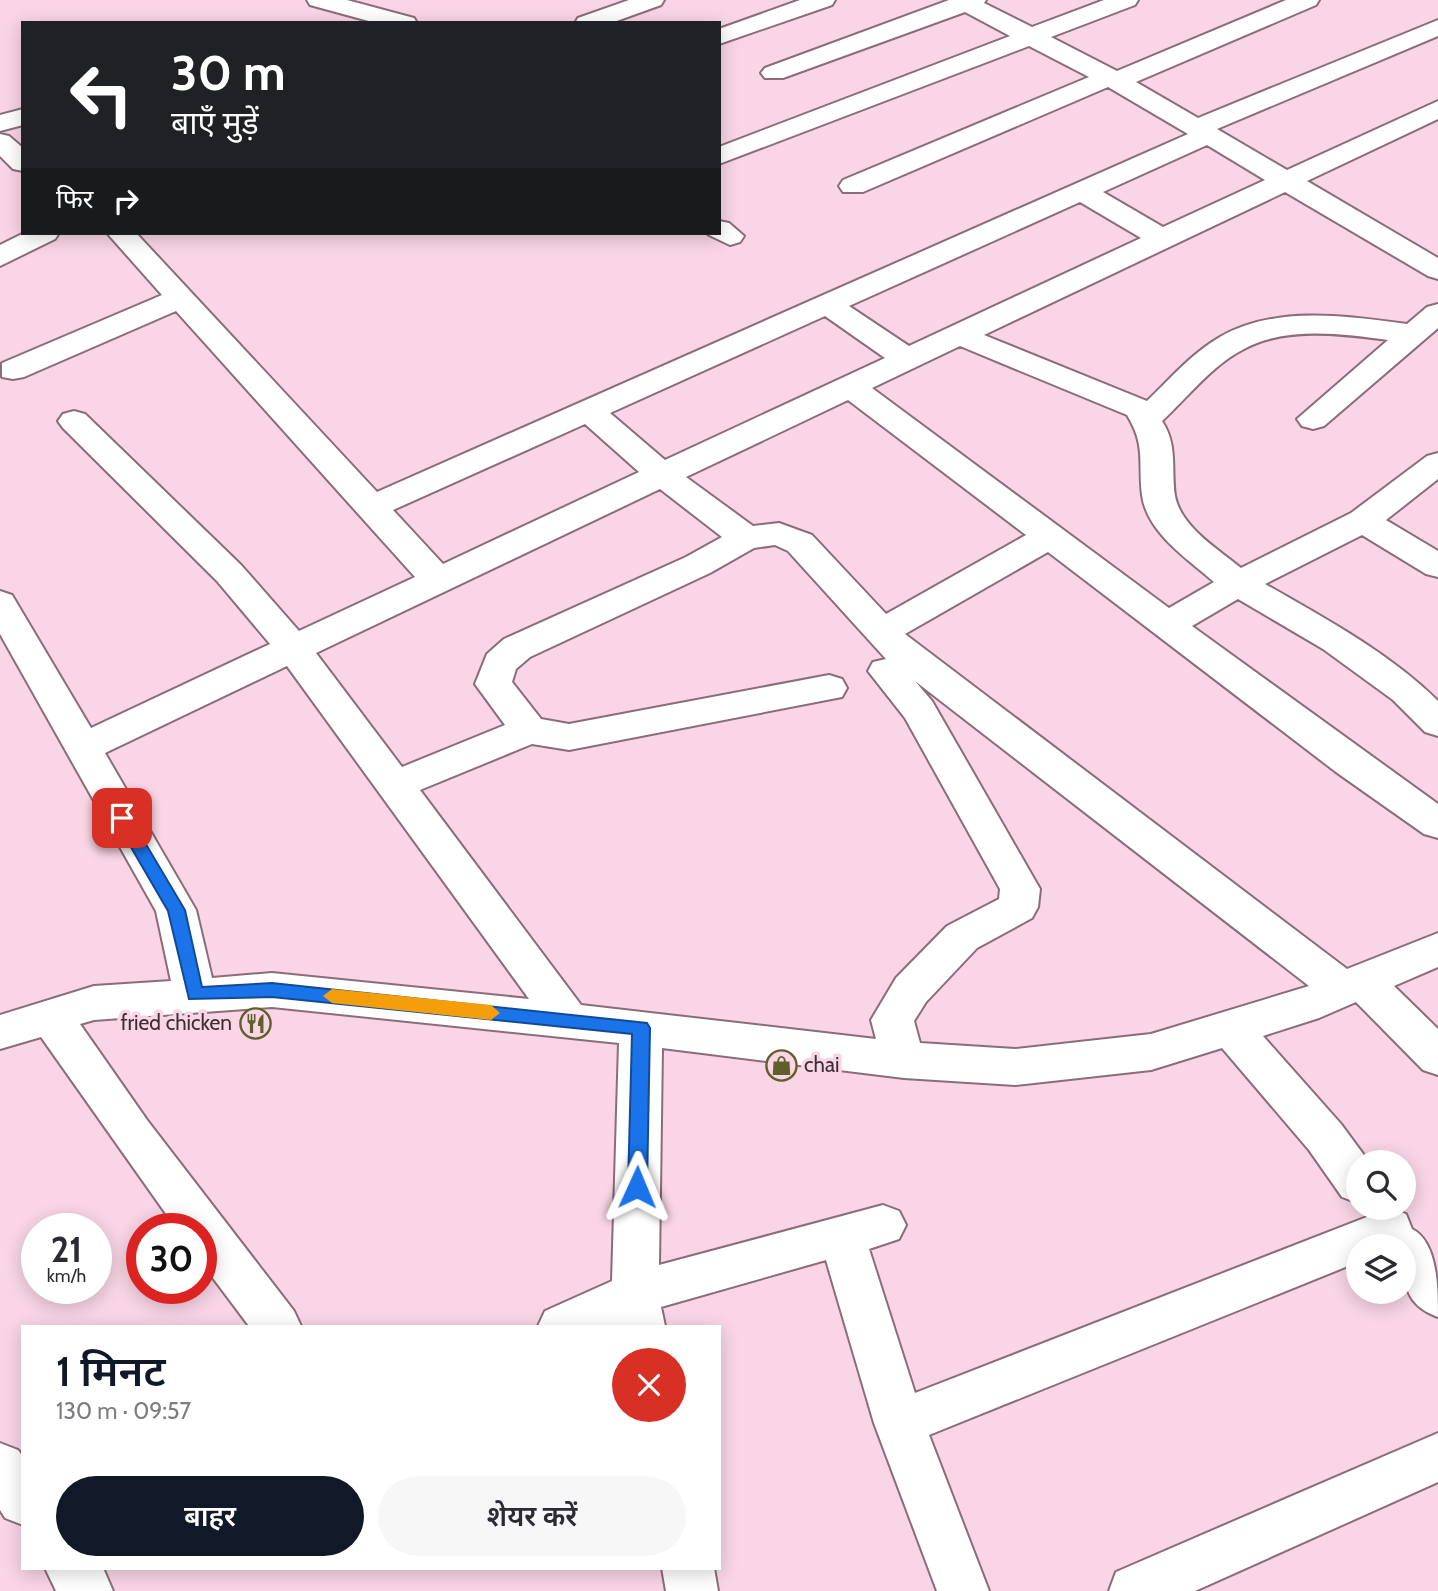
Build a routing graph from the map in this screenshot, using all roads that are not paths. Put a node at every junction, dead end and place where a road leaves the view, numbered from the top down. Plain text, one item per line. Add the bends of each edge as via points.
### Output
1 (319, 0) edge
2 (652, 0) edge
3 (823, 0) edge
4 (1126, 0) edge
5 (1307, 0) edge
6 (967, 1) edge
7 (392, 21) edge
8 (593, 21) edge
9 (1438, 27) edge
10 (721, 36) edge
11 (1032, 37) junction
12 (774, 73) dead end
13 (1113, 79) junction
14 (1438, 109) edge
15 (21, 118) edge
16 (0, 123) edge
17 (1202, 131) junction
18 (0, 142) edge
19 (721, 155) edge
20 (21, 161) edge
21 (1286, 181) junction
22 (853, 186) dead end
23 (1081, 191) junction
24 (41, 235) edge
25 (123, 235) edge
26 (1163, 239) junction
27 (0, 257) edge
28 (1438, 270) edge
29 (181, 298) junction
30 (827, 304) junction
31 (1438, 313) edge
32 (1412, 334) junction
33 (958, 335) junction
34 (907, 359) junction
35 (13, 370) dead end
36 (850, 386) junction
37 (589, 411) junction
38 (1146, 419) junction
39 (1313, 419) dead end
40 (74, 421) dead end
41 (1438, 464) edge
42 (662, 475) junction
43 (372, 507) junction
44 (1363, 521) junction
45 (1050, 536) junction
46 (746, 538) junction
47 (1438, 566) edge
48 (438, 580) junction
49 (1238, 584) junction
50 (0, 603) edge
51 (1168, 624) junction
52 (882, 631) junction
53 (293, 649) junction
54 (886, 671) dead end
55 (829, 688) dead end
56 (1438, 723) edge
57 (529, 730) junction
58 (82, 748) junction
59 (394, 785) junction
60 (1438, 824) edge
61 (1438, 949) edge
62 (1352, 985) junction
63 (195, 994) junction
64 (50, 1016) junction
65 (569, 1021) junction
66 (641, 1028) junction
67 (1230, 1028) junction
68 (0, 1032) edge
69 (1438, 1056) edge
70 (904, 1060) junction
71 (1346, 1166) edge
72 (1393, 1232) edge
73 (1438, 1296) edge
74 (638, 1310) edge
75 (276, 1325) edge
76 (567, 1325) edge
77 (899, 1423) junction
78 (1438, 1457) edge
79 (0, 1467) edge
80 (21, 1497) edge
81 (72, 1570) edge
82 (688, 1570) edge
83 (87, 1591) edge
84 (692, 1591) edge
85 (963, 1591) edge
86 (1135, 1591) edge

1 - 7 street
2 - 8 street
3 - 10 street
4 - 11 street
5 - 13 street
6 - 11 street
6 - 12 street
9 - 17 street
11 - 13 street
11 - 19 street
13 - 17 street
13 - 22 street
14 - 21 street
15 - 16 street
17 - 21 street
17 - 23 street
18 - 20 street
21 - 26 street
21 - 28 street
23 - 26 street
23 - 30 street
24 - 27 street
25 - 29 street
26 - 33 street
29 - 35 street
29 - 43 street
30 - 34 street
30 - 37 street
31 - 32 street
32 - 38 street via 1363,327 1263,331 1231,343
32 - 39 street
33 - 34 street
33 - 38 street via 1124,402 1139,409
34 - 36 street
36 - 42 street
36 - 45 street
37 - 42 street
37 - 43 street
38 - 49 street via 1156,436 1158,498 1174,529
40 - 53 street via 229,573
41 - 44 street
42 - 46 street
42 - 48 street
43 - 48 street
44 - 47 street
44 - 49 street
45 - 51 street
45 - 52 street
46 - 52 street via 779,534 800,543
46 - 57 street via 509,655 500,663 493,684
48 - 53 street
49 - 51 street
49 - 56 street via 1336,640 1406,691
50 - 58 street
51 - 60 street
52 - 62 street via 899,650
53 - 58 street
53 - 59 street
54 - 70 street via 919,710 1020,890 1018,907 962,937 911,989 892,1020
55 - 57 street via 589,735 569,737
57 - 59 street
58 - 63 street via 176,910
59 - 65 street
61 - 62 street
62 - 67 street via 1304,1006
62 - 69 street
63 - 64 street via 94,1003
63 - 65 street via 272,990
64 - 68 street
64 - 75 street via 131,1133
65 - 66 street
66 - 70 street
66 - 74 street
67 - 70 street via 1151,1052 1015,1067
67 - 71 street
72 - 73 street
72 - 77 street
74 - 76 street
74 - 77 street via 862,1230
77 - 85 street
78 - 86 street
79 - 80 street
81 - 83 street
82 - 84 street

